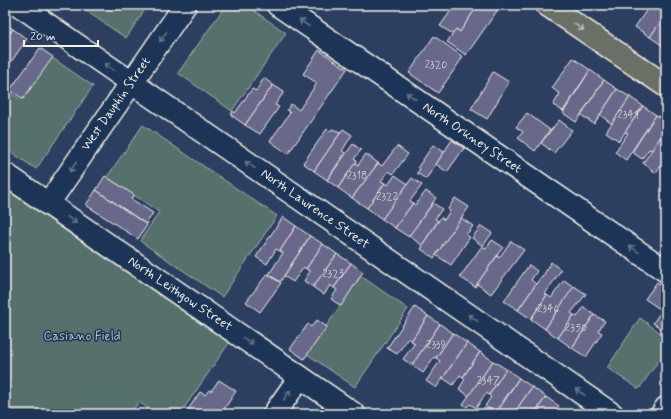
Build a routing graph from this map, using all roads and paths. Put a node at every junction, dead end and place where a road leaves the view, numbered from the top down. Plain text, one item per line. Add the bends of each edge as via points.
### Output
1 (19, 5) edge
2 (185, 5) edge
3 (278, 5) edge
4 (547, 5) edge
5 (131, 82) junction
6 (666, 86) edge
7 (5, 174) edge
8 (48, 204) junction
9 (666, 271) edge
10 (300, 377) junction
11 (666, 408) edge
12 (274, 414) edge
13 (354, 414) edge
14 (612, 414) edge
15 (662, 414) edge

5 -> 1 street, North Lawrence Street
2 -> 5 street, West Dauphin Street
9 -> 3 street, North Orkney Street
4 -> 6 main road
5 -> 8 street, West Dauphin Street
14 -> 5 street, North Lawrence Street
7 - 8 street, North Leithgow Street
8 -> 10 street, North Leithgow Street
12 -> 10 street
10 - 13 street, North Leithgow Street
11 - 15 street

